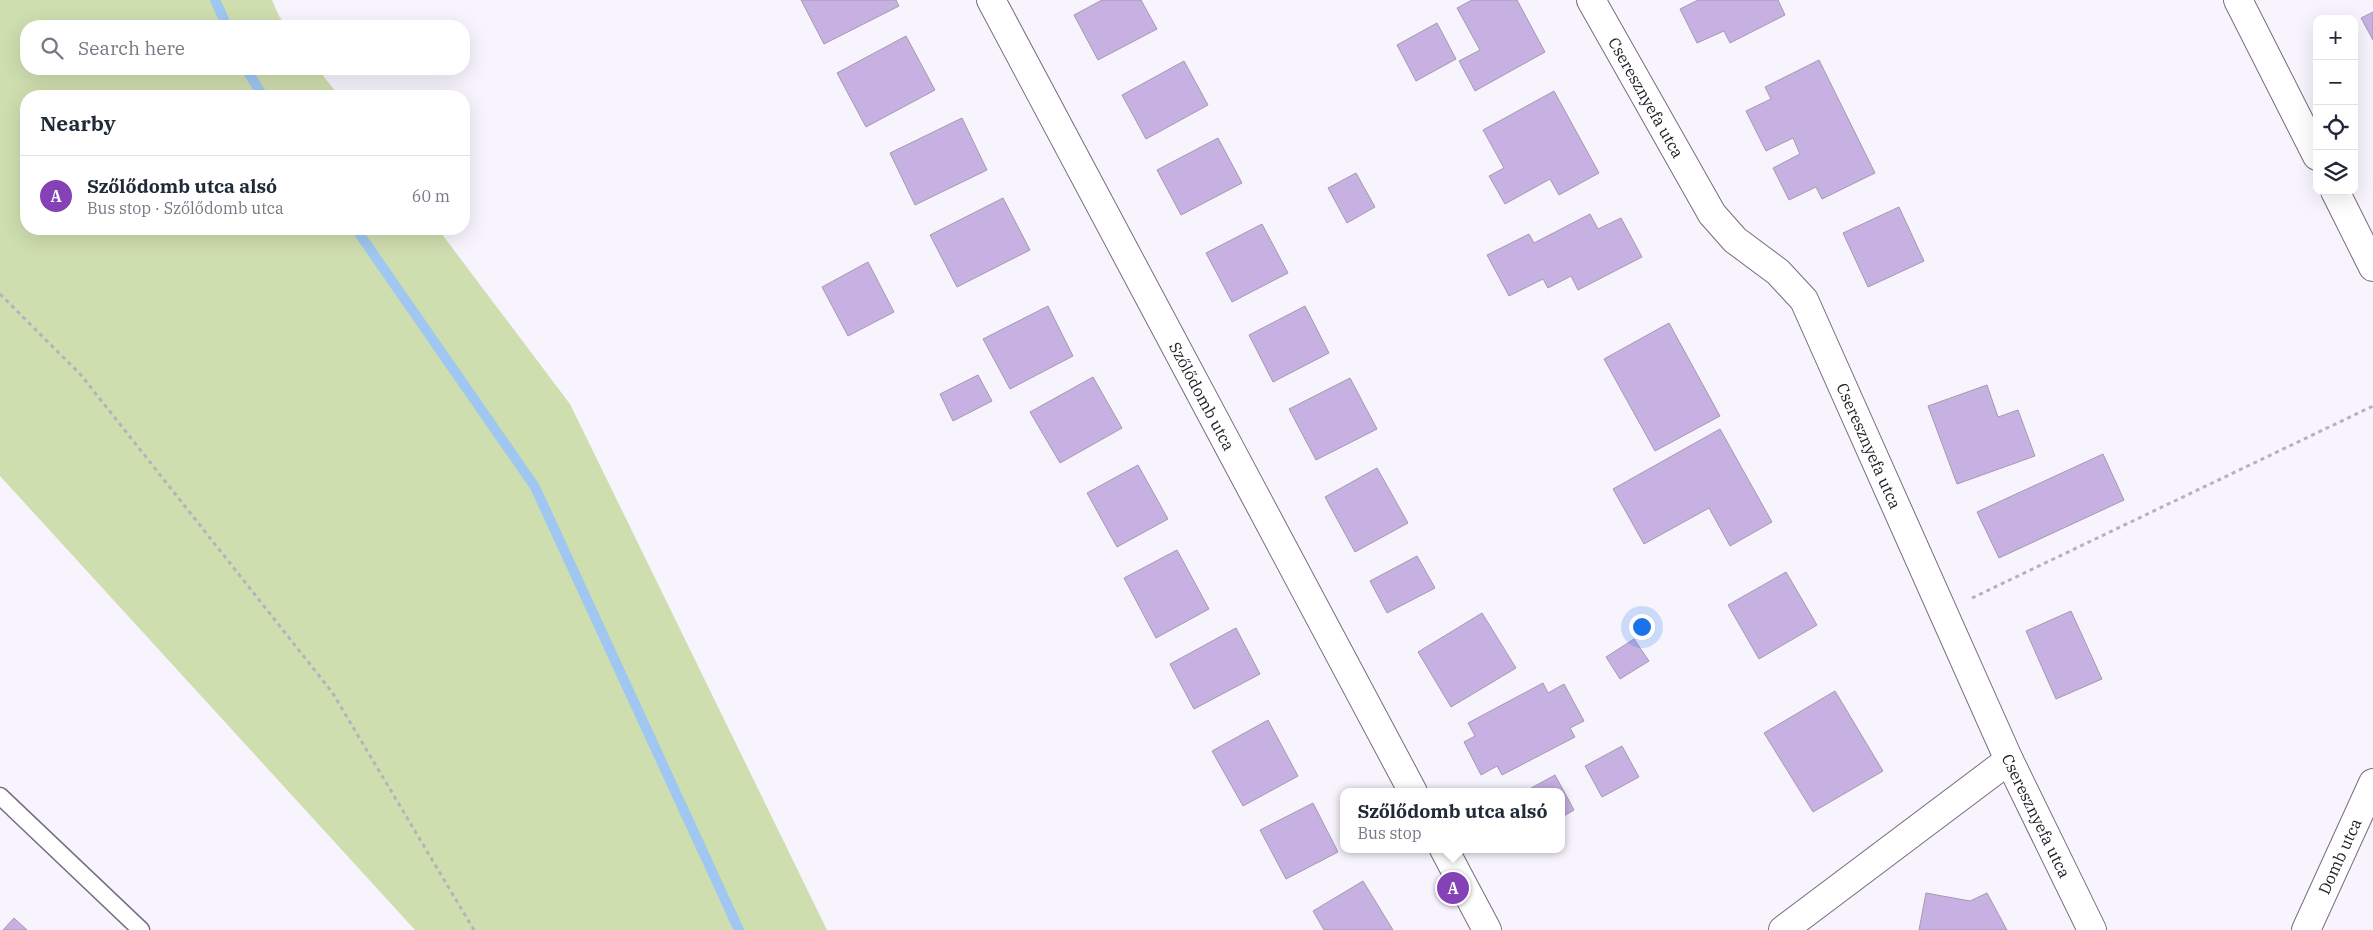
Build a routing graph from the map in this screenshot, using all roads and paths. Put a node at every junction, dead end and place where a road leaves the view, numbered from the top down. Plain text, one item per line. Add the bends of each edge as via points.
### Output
1 (991, 0) edge
2 (1591, 0) edge
3 (2238, 0) edge
4 (2314, 150) edge
5 (2337, 195) edge
6 (2373, 267) edge
7 (0, 294) edge
8 (2373, 406) edge
9 (1943, 612) junction
10 (2009, 760) junction
11 (2373, 783) edge
12 (1411, 788) edge
13 (0, 796) edge
14 (1446, 853) edge
15 (141, 930) edge
16 (474, 930) edge
17 (1487, 930) edge
18 (1783, 930) edge
19 (2092, 930) edge
20 (2306, 930) edge

1 - 12 street, Szőlődomb utca
2 - 9 street, Cseresznyefa utca via 1712,214 1735,240 1778,272 1804,300
3 - 4 street
5 - 6 street
7 - 16 path via 81,375 332,692
8 - 9 path
9 - 10 street, Cseresznyefa utca
10 - 18 street
10 - 19 street, Cseresznyefa utca
11 - 20 street, Domb utca
13 - 15 lane
14 - 17 street

